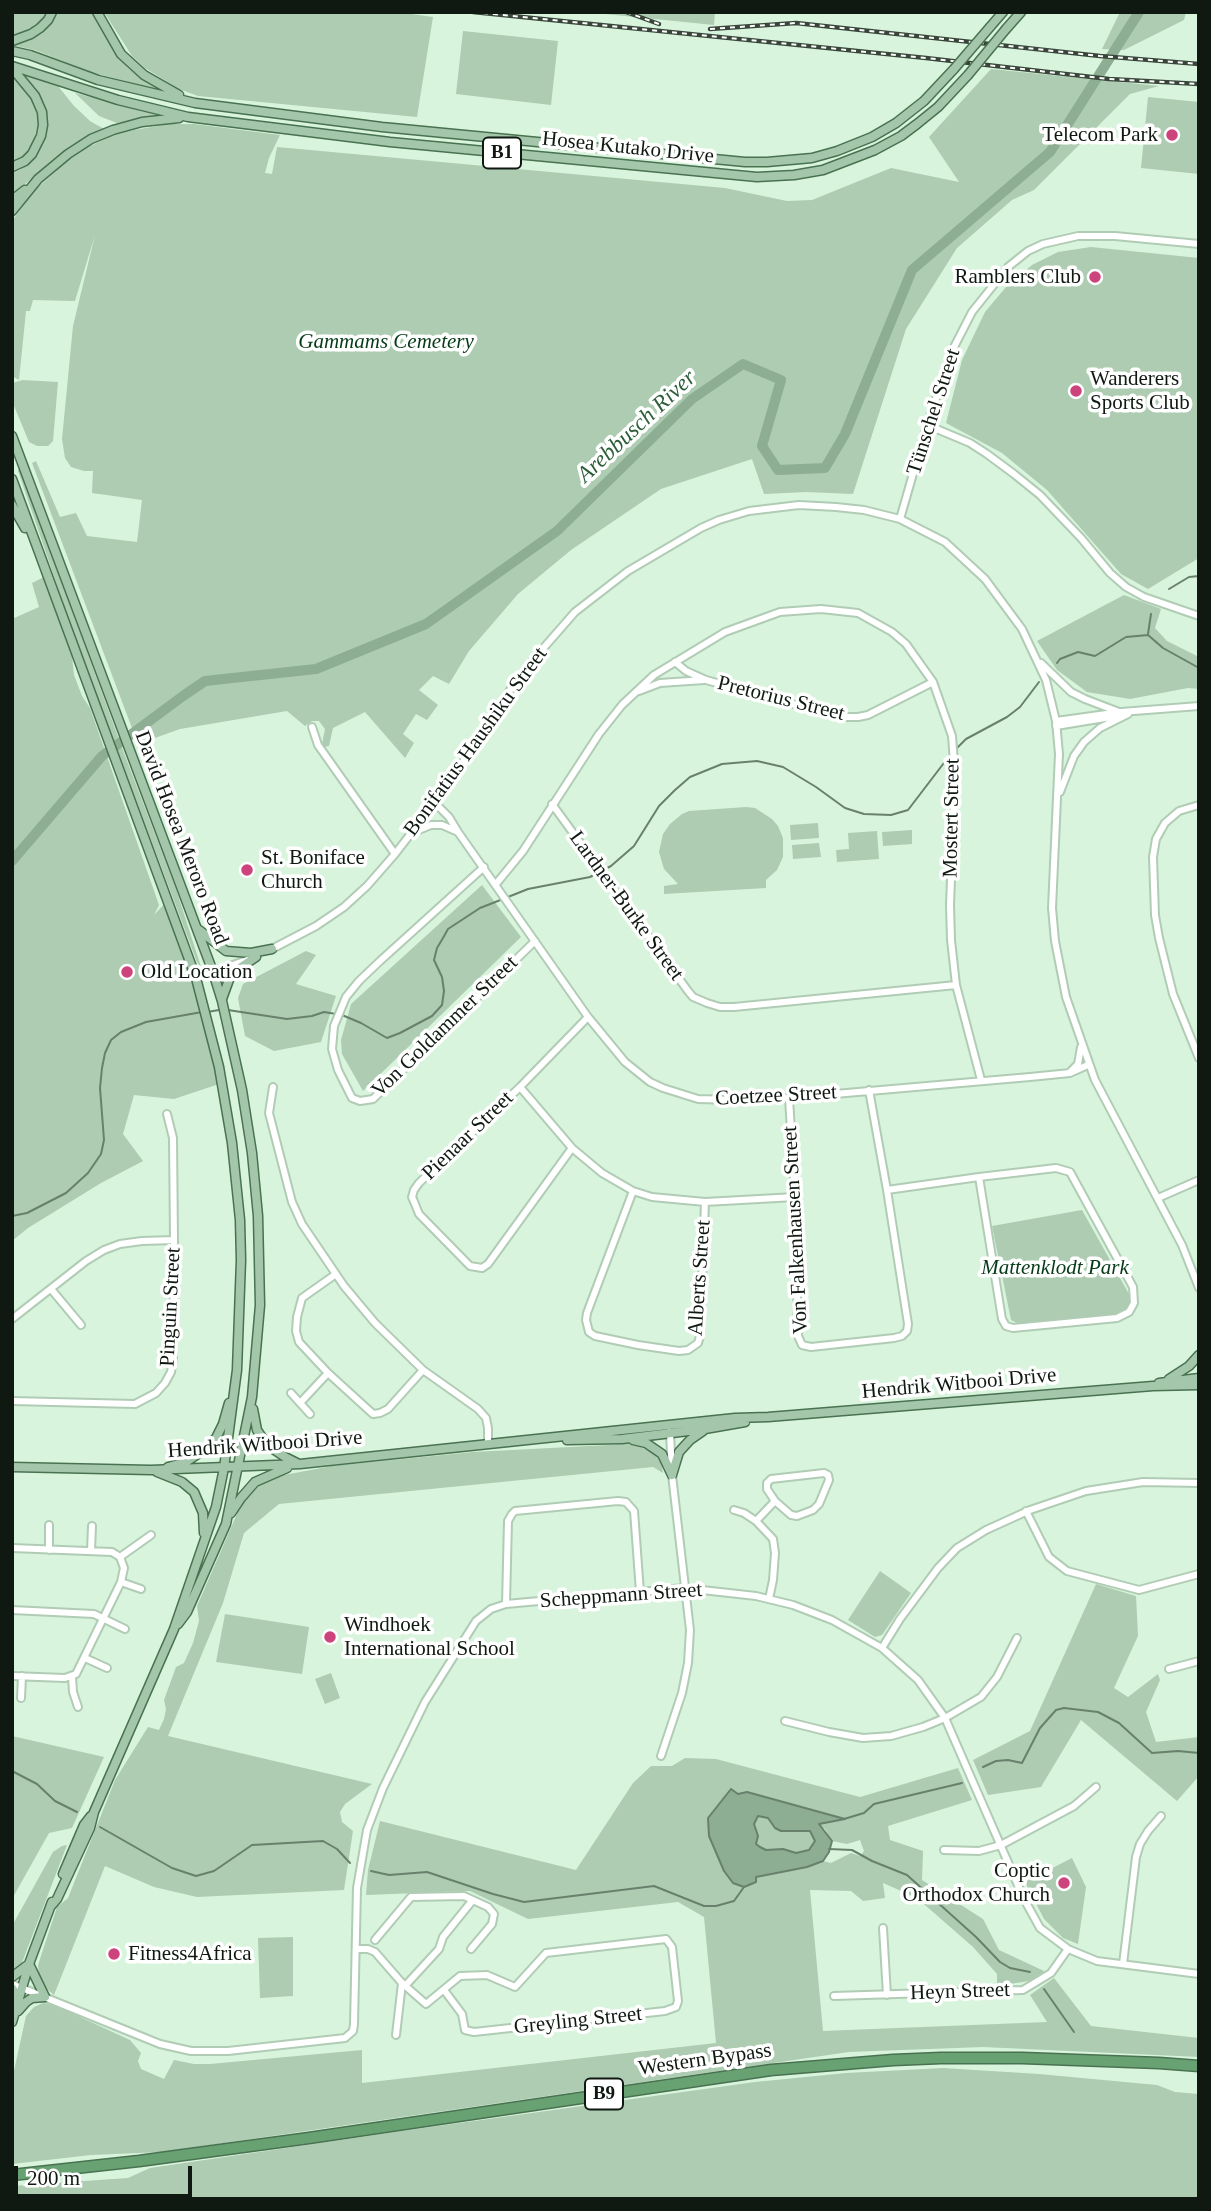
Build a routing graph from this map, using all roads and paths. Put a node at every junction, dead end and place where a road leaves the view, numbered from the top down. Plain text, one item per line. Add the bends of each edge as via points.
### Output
1 (52, 12) edge
2 (97, 12) edge
3 (1003, 12) edge
4 (1021, 12) edge
5 (12, 41) edge
6 (12, 51) edge
7 (12, 67) edge
8 (195, 103) junction
9 (188, 117) junction
10 (12, 167) edge
11 (38, 180) junction
12 (12, 200) edge
13 (12, 211) edge
14 (1199, 244) edge
15 (927, 425) junction
16 (12, 436) edge
17 (16, 458) edge
18 (12, 479) edge
19 (12, 505) edge
20 (900, 519) junction
21 (38, 552) junction
22 (1199, 615) edge
23 (1038, 659) junction
24 (675, 662) junction
25 (706, 680) junction
26 (933, 682) junction
27 (639, 691) junction
28 (1199, 706) edge
29 (1121, 712) junction
30 (1133, 713) junction
31 (1056, 724) junction
32 (312, 727) dead end
33 (446, 788) junction
34 (1058, 799) junction
35 (435, 803) junction
36 (552, 804) junction
37 (1199, 805) edge
38 (449, 817) junction
39 (458, 832) junction
40 (406, 838) junction
41 (395, 854) junction
42 (484, 867) junction
43 (496, 884) junction
44 (197, 928) junction
45 (535, 941) junction
46 (272, 949) junction
47 (256, 957) junction
48 (213, 972) junction
49 (196, 978) junction
50 (956, 985) junction
51 (222, 1003) junction
52 (588, 1017) junction
53 (1081, 1045) junction
54 (1199, 1058) edge
55 (1088, 1065) junction
56 (1070, 1073) junction
57 (981, 1080) junction
58 (1095, 1080) junction
59 (273, 1087) dead end
60 (520, 1087) junction
61 (869, 1090) junction
62 (789, 1098) junction
63 (167, 1114) dead end
64 (572, 1148) junction
65 (979, 1177) junction
66 (1199, 1180) edge
67 (887, 1190) junction
68 (633, 1191) junction
69 (795, 1198) junction
70 (1158, 1198) junction
71 (705, 1202) junction
72 (174, 1240) junction
73 (335, 1274) junction
74 (1199, 1288) edge
75 (51, 1289) junction
76 (12, 1319) edge
77 (81, 1325) dead end
78 (1199, 1354) edge
79 (237, 1370) junction
80 (424, 1370) junction
81 (328, 1373) junction
82 (1199, 1378) edge
83 (1166, 1380) junction
84 (1199, 1385) edge
85 (1153, 1386) junction
86 (290, 1393) dead end
87 (252, 1397) junction
88 (12, 1401) edge
89 (300, 1403) junction
90 (310, 1414) dead end
91 (768, 1417) junction
92 (705, 1429) junction
93 (670, 1430) junction
94 (622, 1438) junction
95 (520, 1440) junction
96 (488, 1443) junction
97 (300, 1464) junction
98 (12, 1466) edge
99 (224, 1468) junction
100 (239, 1468) junction
101 (151, 1470) junction
102 (672, 1475) junction
103 (1199, 1483) edge
104 (775, 1501) junction
105 (734, 1510) dead end
106 (1026, 1511) junction
107 (756, 1521) junction
108 (226, 1524) junction
109 (49, 1525) dead end
110 (92, 1526) dead end
111 (151, 1535) dead end
112 (12, 1548) edge
113 (49, 1550) junction
114 (202, 1550) junction
115 (91, 1551) junction
116 (120, 1557) junction
117 (1199, 1574) edge
118 (121, 1582) junction
119 (684, 1588) junction
120 (141, 1589) dead end
121 (640, 1592) junction
122 (769, 1599) junction
123 (506, 1604) junction
124 (12, 1610) edge
125 (103, 1618) junction
126 (125, 1629) dead end
127 (174, 1629) junction
128 (1017, 1638) dead end
129 (882, 1648) junction
130 (85, 1658) junction
131 (1199, 1661) edge
132 (107, 1668) dead end
133 (1169, 1669) dead end
134 (12, 1676) edge
135 (22, 1676) junction
136 (72, 1677) junction
137 (21, 1698) dead end
138 (78, 1707) dead end
139 (946, 1718) junction
140 (785, 1721) dead end
141 (661, 1756) dead end
142 (1096, 1787) dead end
143 (1161, 1816) dead end
144 (1001, 1845) junction
145 (944, 1850) dead end
146 (472, 1900) junction
147 (883, 1928) dead end
148 (375, 1940) dead end
149 (471, 1949) dead end
150 (356, 1950) junction
151 (1068, 1950) junction
152 (29, 1964) junction
153 (1123, 1964) junction
154 (1199, 1974) edge
155 (12, 1977) edge
156 (403, 1984) junction
157 (15, 1986) edge
158 (444, 1990) junction
159 (887, 1995) junction
160 (834, 1996) dead end
161 (45, 1997) junction
162 (13, 2019) edge
163 (396, 2035) dead end
164 (1199, 2066) edge
165 (12, 2175) edge

1 - 5 main road via 40,28
2 - 8 main road via 121,54 136,68
3 - 8 main road, Hosea Kutako Drive / B1, bridge via 924,101 896,123 812,158 731,161 382,127
4 - 9 main road, Hosea Kutako Drive / B1, bridge via 938,107 908,131 823,170 734,176
6 - 8 main road, Hosea Kutako Drive / B1 via 98,80
7 - 9 main road, Hosea Kutako Drive / B1
7 - 10 main road via 35,96 43,125 32,154
9 - 11 main road via 114,130 76,148
11 - 12 main road
11 - 13 main road
14 - 15 street, Tünschel Street via 1093,235 1057,240 1028,251 1008,267 972,312 952,351
15 - 20 street, Tünschel Street
15 - 22 street via 970,443 1040,495 1126,587
16 - 17 main road, David Hosea Meroro Road
17 - 44 main road, David Hosea Meroro Road
18 - 21 main road, David Hosea Meroro Road
19 - 21 main road
20 - 23 street, Bonifatius Haushiku Street via 946,542 985,579
20 - 33 street, Bonifatius Haushiku Street via 864,510 799,505 749,511 701,528 645,560 592,598 557,632 514,684
21 - 49 main road, David Hosea Meroro Road
23 - 29 street via 1071,692
23 - 31 street, Bonifatius Haushiku Street
24 - 25 street, Pretorius Street
24 - 26 street, Mostert Street via 725,632 780,612 835,609 858,613 892,632
24 - 27 street, Mostert Street
25 - 26 street, Pretorius Street via 850,718 881,710
25 - 27 street, Pretorius Street via 660,683
26 - 50 street, Mostert Street via 952,736 950,926
27 - 36 street, Mostert Street via 611,719
28 - 30 street
29 - 30 street
29 - 31 street
30 - 31 street
30 - 34 street via 1100,728 1084,742 1066,773
31 - 34 street, Bonifatius Haushiku Street
32 - 41 street via 325,754
33 - 35 street, Bonifatius Haushiku Street
33 - 38 street via 443,802
34 - 53 street, Bonifatius Haushiku Street via 1052,875 1055,941
35 - 38 street, Coetzee Street
35 - 40 street, Bonifatius Haushiku Street
36 - 43 street, Mostert Street
36 - 50 street, Lardner-Burke Street via 693,997 734,1007
37 - 54 street via 1179,811 1165,823 1153,857 1159,938 1173,994
38 - 39 street, Coetzee Street
39 - 40 street via 431,825
39 - 42 street, Coetzee Street
40 - 41 street, Bonifatius Haushiku Street
41 - 46 street, Bonifatius Haushiku Street via 344,907
42 - 43 street, Coetzee Street
42 - 45 street, Von Goldammer Street via 346,998 332,1038 334,1060 352,1098 373,1099
43 - 45 street, Coetzee Street
44 - 46 main road via 226,951
44 - 48 main road, David Hosea Meroro Road
45 - 52 street, Coetzee Street
46 - 47 street, Bonifatius Haushiku Street
47 - 48 street, Bonifatius Haushiku Street
47 - 51 main road via 230,977
48 - 49 street, Bonifatius Haushiku Street
48 - 51 main road, David Hosea Meroro Road
49 - 79 main road, David Hosea Meroro Road via 232,1143 240,1220
50 - 57 street, Mostert Street
51 - 87 main road, David Hosea Meroro Road via 242,1090 258,1216 260,1305
52 - 60 street, Pienaar Street
52 - 62 street, Coetzee Street via 625,1062 663,1088 698,1099
53 - 55 street, Bonifatius Haushiku Street
53 - 56 street via 1078,1064
55 - 56 street, Coetzee Street
55 - 58 street, Bonifatius Haushiku Street
56 - 57 street, Coetzee Street
56 - 58 street
57 - 61 street, Coetzee Street
58 - 70 street, Bonifatius Haushiku Street
59 - 73 street via 269,1114 292,1202
60 - 64 street
60 - 64 street, Pienaar Street via 419,1183 412,1197 419,1214 470,1266 482,1268
61 - 62 street, Coetzee Street
61 - 67 street, Von Falkenhausen Street
62 - 69 street, Von Falkenhausen Street
63 - 72 street, Pinguin Street via 173,1138
64 - 68 street via 615,1183
65 - 65 street via 1056,1168 1070,1172 1133,1287 1134,1303 1129,1312 1117,1318 1006,1326
65 - 67 street
66 - 70 street
67 - 69 street, Von Falkenhausen Street via 907,1331 894,1338 811,1348 802,1345 798,1336
68 - 71 street
68 - 71 street, Alberts Street via 586,1320 595,1336 638,1345 678,1351 698,1343
69 - 71 street
70 - 74 street, Bonifatius Haushiku Street
72 - 75 street via 112,1246
72 - 88 street, Pinguin Street via 173,1359 171,1372 156,1392 145,1400 124,1404
73 - 80 street via 375,1323
73 - 81 street via 302,1298 296,1331 299,1342
75 - 76 street
75 - 77 street
78 - 83 main road
79 - 99 main road, David Hosea Meroro Road
79 - 101 main road via 223,1424 208,1448 186,1462
80 - 81 street via 388,1409 373,1414
80 - 96 street via 486,1418
81 - 89 street
82 - 83 main road, Hendrik Witbooi Drive
83 - 85 main road, Hendrik Witbooi Drive
84 - 85 main road, Hendrik Witbooi Drive
85 - 91 main road, Hendrik Witbooi Drive
86 - 89 street
87 - 97 main road via 261,1437 275,1452
87 - 100 main road, David Hosea Meroro Road
89 - 90 street
91 - 92 main road, Hendrik Witbooi Drive
91 - 93 main road, Hendrik Witbooi Drive
92 - 93 main road, Hendrik Witbooi Drive
92 - 102 main road via 678,1452
93 - 94 main road, Hendrik Witbooi Drive
93 - 95 main road, Hendrik Witbooi Drive
93 - 102 street
94 - 95 main road, Hendrik Witbooi Drive
94 - 102 main road via 654,1447
95 - 96 main road, Hendrik Witbooi Drive
96 - 97 main road, Hendrik Witbooi Drive
97 - 100 main road, Hendrik Witbooi Drive
97 - 108 main road via 255,1482
98 - 101 main road, Hendrik Witbooi Drive
99 - 100 main road, Hendrik Witbooi Drive
99 - 101 main road, Hendrik Witbooi Drive
99 - 114 main road, David Hosea Meroro Road
100 - 108 main road, David Hosea Meroro Road
101 - 114 main road via 194,1492 205,1525
102 - 119 street
103 - 106 street via 1124,1483
104 - 104 street via 766,1489 771,1479 824,1473 829,1477 813,1510 794,1516
104 - 107 street
105 - 107 street
106 - 117 street via 1049,1557 1067,1571 1139,1590
106 - 129 street via 957,1548 930,1577
107 - 122 street via 774,1543
108 - 127 main road, David Hosea Meroro Road via 187,1612
109 - 113 street
110 - 115 street
111 - 116 street
112 - 113 street
113 - 115 street
114 - 127 main road, David Hosea Meroro Road
115 - 116 street
116 - 118 street via 124,1568
118 - 120 street
118 - 125 street
119 - 121 street, Scheppmann Street
119 - 122 street, Scheppmann Street
119 - 141 street via 690,1617 688,1663
121 - 123 street, Scheppmann Street
121 - 123 street via 634,1511 618,1501 515,1511 508,1521
122 - 129 street, Scheppmann Street via 819,1615
123 - 150 street, Scheppmann Street via 476,1621 425,1702 383,1788 359,1868
124 - 125 street via 89,1613
125 - 126 street
125 - 130 street
127 - 152 main road, David Hosea Meroro Road via 53,1896
128 - 139 street via 989,1689
129 - 139 street, Scheppmann Street via 918,1680
130 - 132 street
130 - 136 street
131 - 133 street
134 - 135 street
135 - 136 street
135 - 137 street
136 - 138 street
139 - 140 street via 877,1738 846,1736
139 - 144 street, Scheppmann Street
142 - 144 street via 1074,1806
143 - 153 street via 1136,1857
144 - 145 street via 979,1851
144 - 151 street, Scheppmann Street via 1032,1918
146 - 148 street via 464,1896 411,1898
146 - 149 street via 494,1914 492,1924
146 - 156 street via 439,1949
147 - 159 street
150 - 156 street via 372,1950
150 - 161 street, Scheppmann Street via 354,2024 350,2035 341,2040 191,2051 160,2044
151 - 153 street, Scheppmann Street via 1097,1961
151 - 159 street, Heyn Street via 1051,1973 1023,1990
152 - 155 main road
152 - 157 main road, David Hosea Meroro Road
152 - 161 main road
153 - 154 street, Scheppmann Street
156 - 158 street via 426,2004
156 - 163 street
157 - 161 street, Scheppmann Street
157 - 162 main road, David Hosea Meroro Road
158 - 158 street, Greyling Street via 462,2014 465,2030 474,2032 666,2011 678,2001 672,1947 661,1938 551,1952 515,1987 487,1976 463,1975
159 - 160 street, Heyn Street
161 - 162 main road via 26,2002
164 - 165 highway, Western Bypass / B9 via 1022,2058 893,2060 783,2069 295,2140

